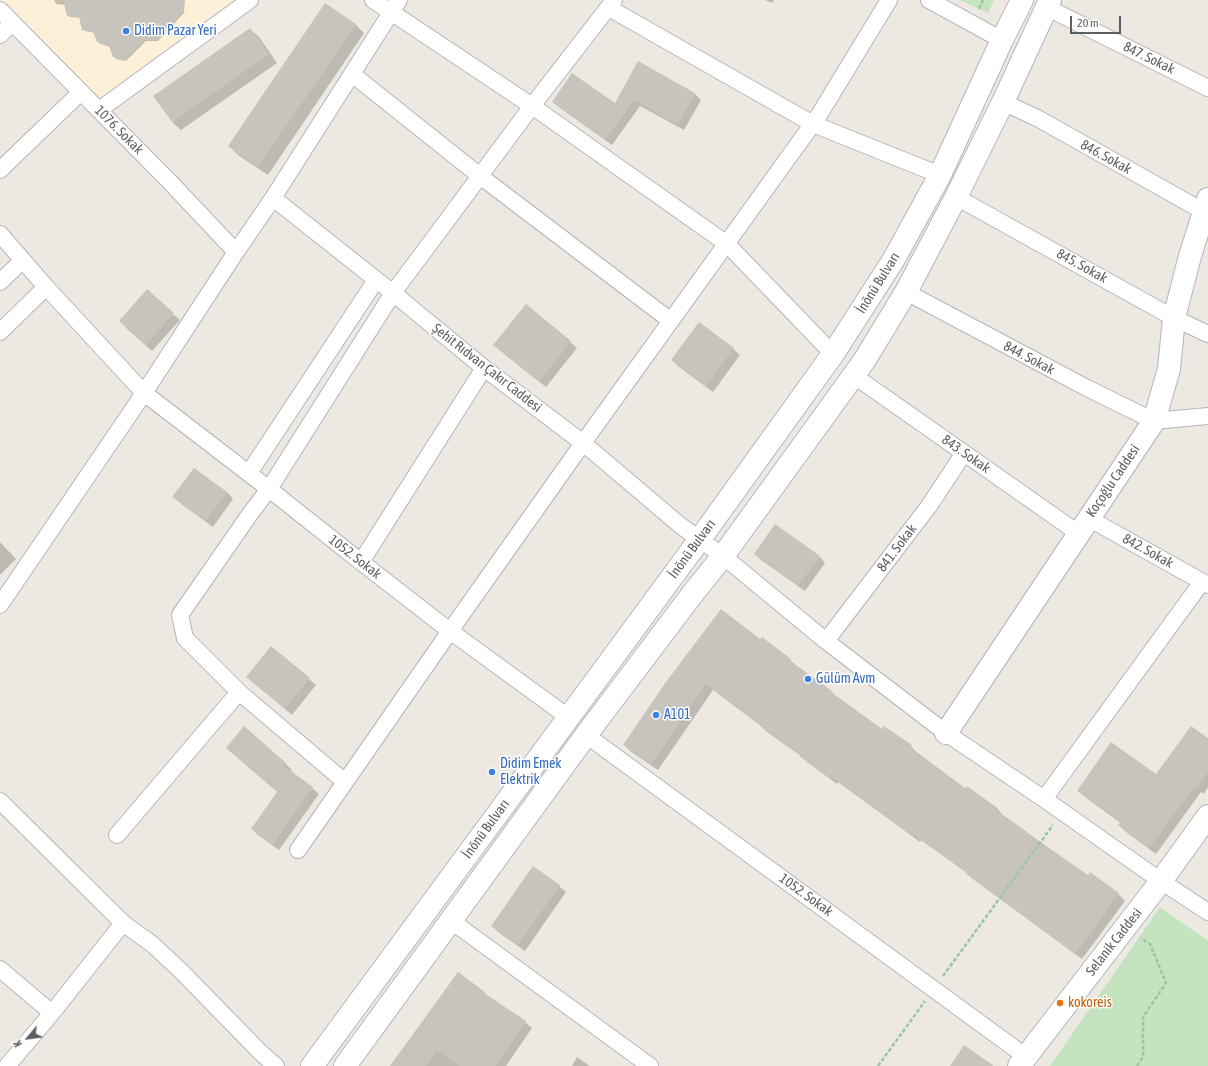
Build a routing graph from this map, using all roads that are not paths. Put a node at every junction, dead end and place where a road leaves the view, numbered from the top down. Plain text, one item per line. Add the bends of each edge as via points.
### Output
1 (250, 0) edge
2 (373, 0) edge
3 (889, 0) edge
4 (929, 0) edge
5 (1022, 0) edge
6 (612, 4) edge
7 (1048, 4) edge
8 (395, 6) edge
9 (0, 10) edge
10 (12, 23) junction
11 (0, 35) edge
12 (1002, 40) junction
13 (352, 74) junction
14 (1208, 88) edge
15 (81, 92) junction
16 (1003, 102) junction
17 (532, 106) junction
18 (100, 110) junction
19 (813, 124) junction
20 (0, 170) edge
21 (940, 175) junction
22 (480, 176) junction
23 (956, 197) junction
24 (274, 198) junction
25 (1207, 208) edge
26 (0, 234) edge
27 (727, 244) junction
28 (236, 252) junction
29 (23, 260) junction
30 (376, 280) junction
31 (0, 282) edge
32 (46, 287) junction
33 (906, 292) junction
34 (393, 293) junction
35 (1174, 318) junction
36 (671, 321) junction
37 (0, 332) edge
38 (1208, 334) edge
39 (833, 354) junction
40 (484, 368) junction
41 (853, 375) junction
42 (144, 392) junction
43 (1208, 416) edge
44 (1154, 421) junction
45 (583, 443) junction
46 (964, 453) junction
47 (249, 474) junction
48 (269, 489) junction
49 (1083, 526) junction
50 (700, 538) junction
51 (724, 556) junction
52 (361, 562) junction
53 (1205, 583) edge
54 (0, 606) edge
55 (450, 630) junction
56 (826, 641) junction
57 (239, 692) junction
58 (568, 717) junction
59 (946, 733) junction
60 (586, 735) junction
61 (345, 782) junction
62 (1044, 799) junction
63 (0, 801) edge
64 (1208, 816) edge
65 (116, 835) dead end
66 (298, 850) dead end
67 (1161, 881) junction
68 (1208, 912) edge
69 (450, 920) junction
70 (123, 923) junction
71 (0, 969) edge
72 (52, 1013) junction
73 (1022, 1061) edge
74 (7, 1066) edge
75 (276, 1066) edge
76 (312, 1066) edge
77 (344, 1066) edge
78 (650, 1066) edge

1 - 18 street
2 - 8 street
3 - 19 street
4 - 12 street
5 - 12 main road, İnönü Bulvarı
6 - 17 street
6 - 19 street
7 - 14 street, 847. Sokak
7 - 16 main road, İnönü Bulvarı
8 - 13 street
8 - 17 street
9 - 10 street, 1076. Sokak
10 - 11 street
10 - 15 street, 1076. Sokak
12 - 21 main road, İnönü Bulvarı
13 - 22 street
13 - 24 street
15 - 18 street, 1076. Sokak
15 - 20 street
16 - 23 main road, İnönü Bulvarı
16 - 25 street, 846. Sokak
17 - 22 street
17 - 27 street
18 - 28 street, 1076. Sokak
19 - 21 street
19 - 27 street
21 - 39 main road, İnönü Bulvarı via 894,259
22 - 34 street
22 - 36 street
23 - 33 main road, İnönü Bulvarı
23 - 35 street, 845. Sokak
24 - 28 street
24 - 30 street, Şehit Rıdvan Çakır Caddesi
25 - 35 main road, Koçoğlu Caddesi via 1190,256
26 - 29 street, 1052. Sokak
27 - 36 street
27 - 39 street
28 - 42 street
29 - 31 street
29 - 32 street, 1052. Sokak
30 - 34 street, Şehit Rıdvan Çakır Caddesi
30 - 47 street
32 - 37 street
32 - 42 street, 1052. Sokak
33 - 41 main road, İnönü Bulvarı
33 - 44 street, 844. Sokak
34 - 40 street, Şehit Rıdvan Çakır Caddesi
34 - 48 street
35 - 38 street, 845. Sokak
35 - 44 main road, Koçoğlu Caddesi via 1168,369
36 - 45 street
39 - 50 main road, İnönü Bulvarı
40 - 45 street, Şehit Rıdvan Çakır Caddesi
40 - 52 street
41 - 46 street, 843. Sokak
41 - 51 main road, İnönü Bulvarı
42 - 47 street, 1052. Sokak
42 - 54 street
43 - 44 street
44 - 49 main road, Koçoğlu Caddesi
45 - 50 street, Şehit Rıdvan Çakır Caddesi via 681,526
45 - 55 street
46 - 49 street, 843. Sokak
46 - 56 street, 841. Sokak via 929,506
47 - 48 street, 1052. Sokak
48 - 52 street, 1052. Sokak
48 - 57 street via 180,615 185,638
49 - 53 street, 842. Sokak
49 - 59 main road, Koçoğlu Caddesi
50 - 51 street, Şehit Rıdvan Çakır Caddesi
50 - 58 main road, İnönü Bulvarı
51 - 56 street, Şehit Rıdvan Çakır Caddesi
51 - 60 main road, İnönü Bulvarı via 689,598
52 - 55 street, 1052. Sokak
53 - 62 street
55 - 58 street, 1052. Sokak
55 - 61 street
56 - 59 street, Şehit Rıdvan Çakır Caddesi
57 - 61 street
57 - 65 street
58 - 76 main road, İnönü Bulvarı
59 - 62 street, Şehit Rıdvan Çakır Caddesi
60 - 69 main road, İnönü Bulvarı
60 - 73 street, 1052. Sokak
61 - 66 street
62 - 67 street, Şehit Rıdvan Çakır Caddesi
63 - 70 street
64 - 67 main road, Selanik Caddesi
67 - 68 street, Şehit Rıdvan Çakır Caddesi
67 - 73 main road, Selanik Caddesi
69 - 77 main road, İnönü Bulvarı
69 - 78 street
70 - 72 street
70 - 75 street via 152,944 181,971
71 - 72 street
72 - 74 street

